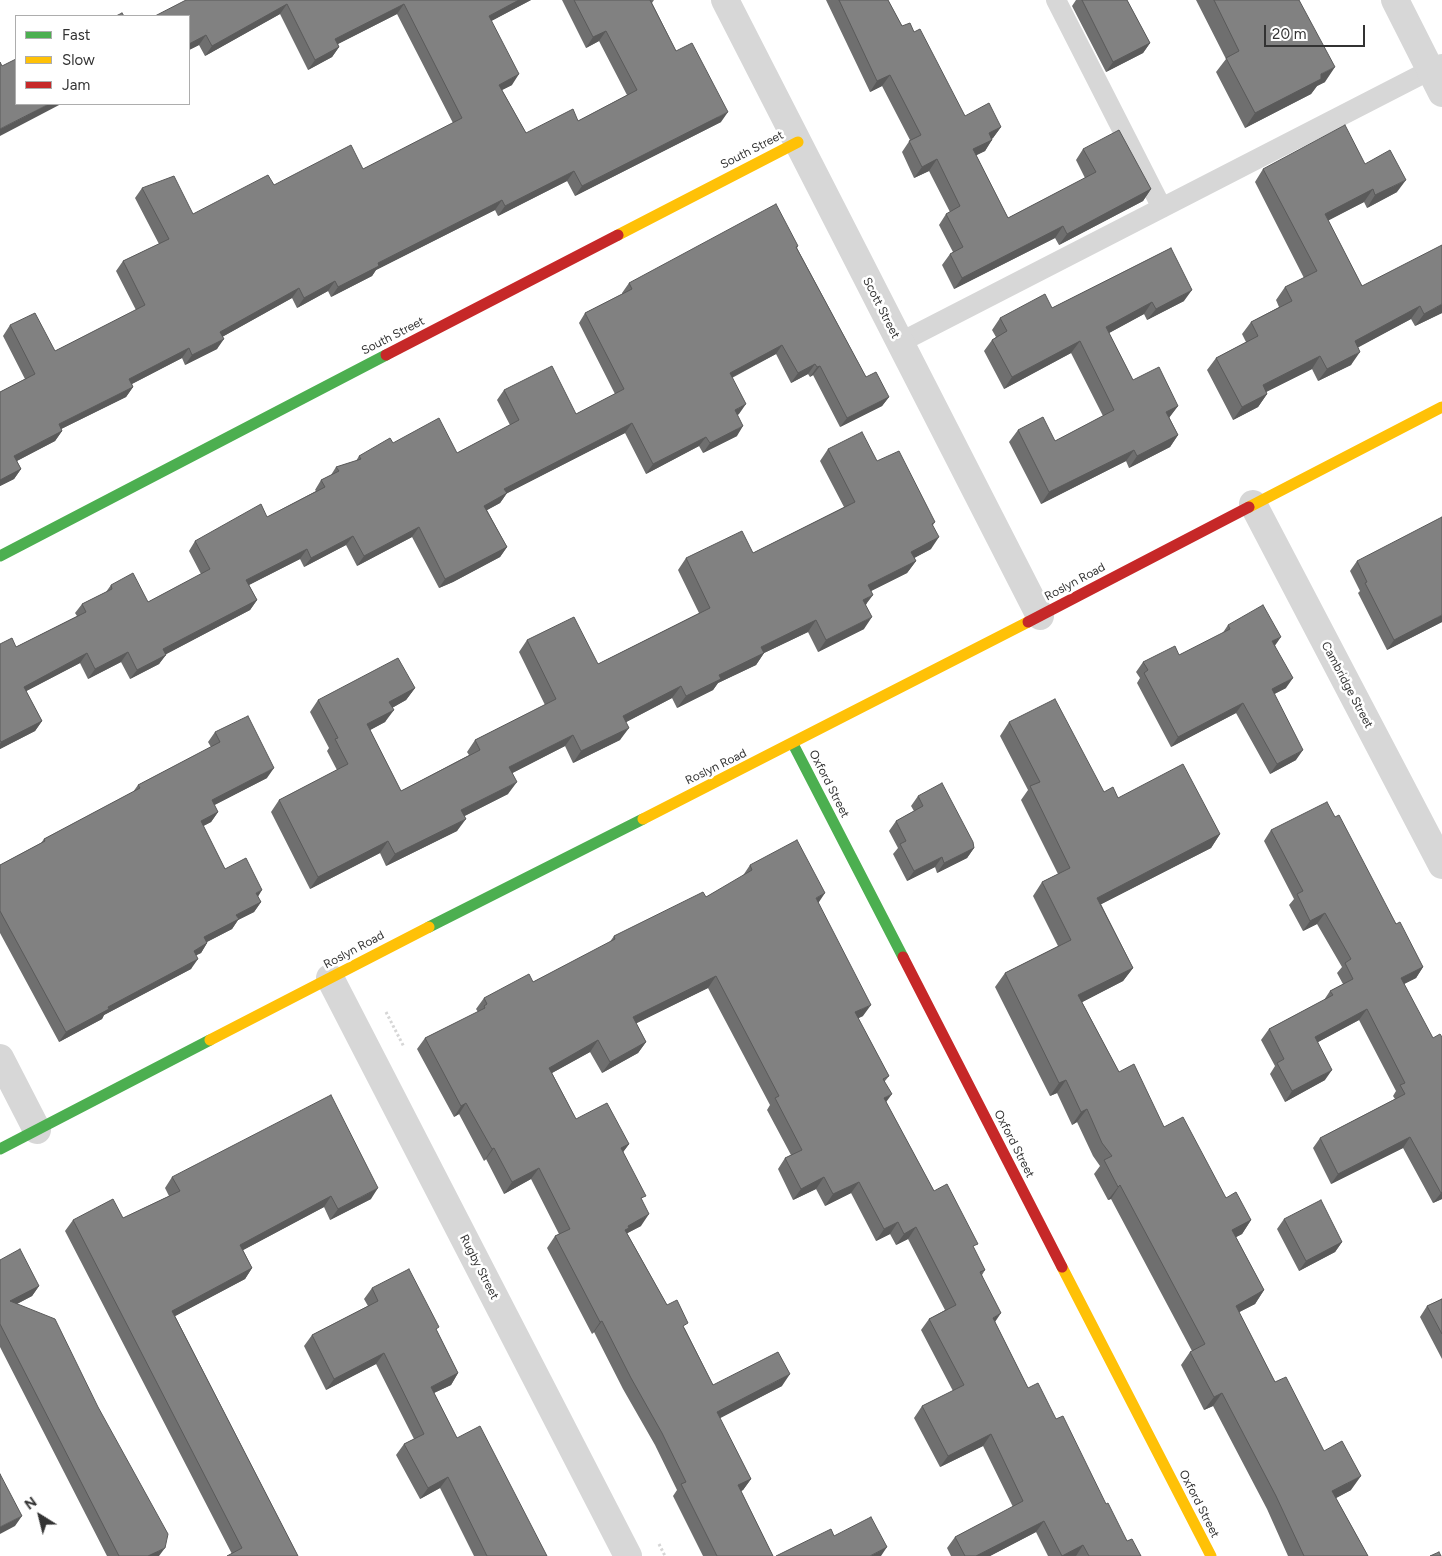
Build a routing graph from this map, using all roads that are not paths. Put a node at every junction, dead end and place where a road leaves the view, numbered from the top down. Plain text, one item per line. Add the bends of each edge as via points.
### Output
1 (725, 0) edge
2 (1056, 0) edge
3 (1395, 0) edge
4 (1438, 75) edge
5 (798, 142) junction
6 (1162, 208) junction
7 (899, 343) junction
8 (1442, 407) edge
9 (1253, 504) junction
10 (0, 556) edge
11 (1040, 616) junction
12 (794, 744) junction
13 (1442, 865) edge
14 (330, 978) junction
15 (0, 1058) edge
16 (37, 1130) junction
17 (0, 1149) edge
18 (628, 1556) edge
19 (1211, 1556) edge

1 - 5 street, Scott Street
2 - 6 lane
3 - 4 street
4 - 6 lane
5 - 7 street, Scott Street
5 - 10 street, South Street
6 - 7 lane
7 - 11 street, Scott Street
8 - 9 street, Roslyn Road
9 - 11 street, Roslyn Road
9 - 13 street, Cambridge Street
11 - 12 street, Roslyn Road
12 - 14 street, Roslyn Road
12 - 19 street, Oxford Street
14 - 16 street, Roslyn Road
14 - 18 street, Rugby Street
15 - 16 street
16 - 17 street, Roslyn Road

